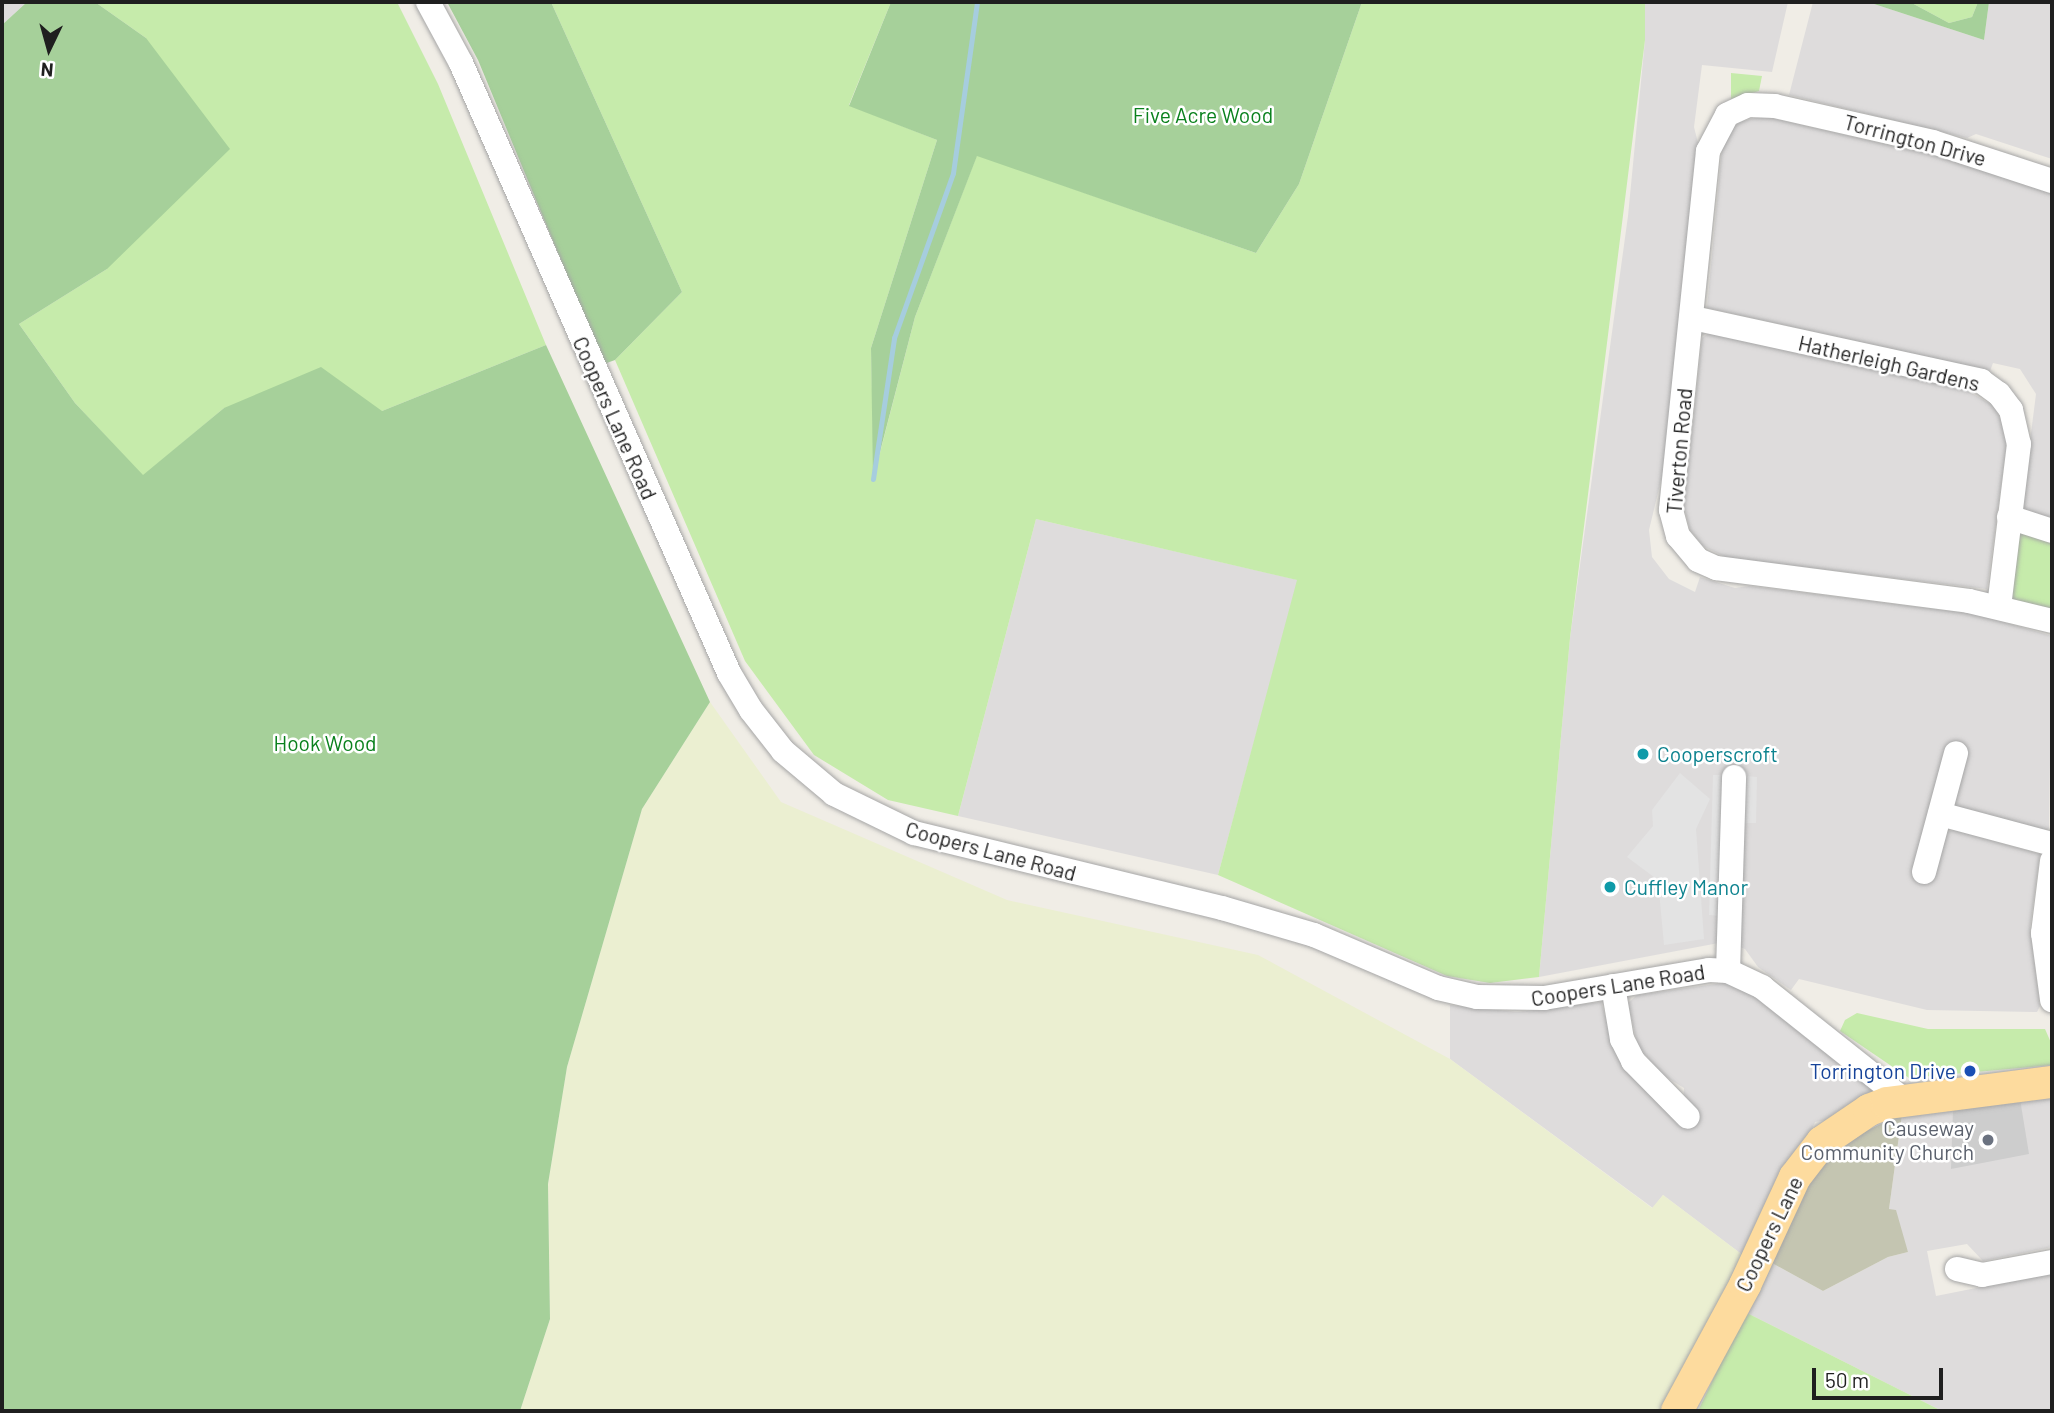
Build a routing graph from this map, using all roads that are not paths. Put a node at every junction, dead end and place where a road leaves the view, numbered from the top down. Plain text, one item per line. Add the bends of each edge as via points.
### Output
1 (428, 2) edge
2 (1775, 106) joint
3 (2052, 181) edge
4 (1693, 318) junction
5 (2009, 517) junction
6 (2052, 531) edge
7 (1998, 606) junction
8 (2052, 621) edge
9 (1956, 753) dead end
10 (1734, 777) dead end
11 (1940, 814) junction
12 (2052, 844) edge
13 (2052, 861) edge
14 (1924, 872) dead end
15 (1728, 971) junction
16 (1613, 986) junction
17 (2052, 1000) edge
18 (2052, 1082) edge
19 (1904, 1100) junction
20 (1688, 1116) dead end
21 (2052, 1262) edge
22 (1957, 1269) dead end
23 (1677, 1411) edge

1 - 16 street, Coopers Lane Road via 461,63 729,673 751,710 807,773 871,815 914,833 1314,935 1438,988 1477,997 1526,999
2 - 3 street, Torrington Drive via 1933,142
2 - 4 street, Tiverton Road via 1748,105 1735,110 1719,124 1710,142
4 - 5 street, Hatherleigh Gardens via 1981,381 1999,394 2017,427
4 - 7 street, Tiverton Road via 1671,510 1678,536 1698,560 1736,571
5 - 6 street
5 - 7 street, Hatherleigh Gardens
7 - 8 street, Tiverton Road
9 - 11 street
10 - 15 street
11 - 12 street
11 - 14 street
13 - 17 street via 2043,933
15 - 16 street, Coopers Lane Road
15 - 19 street, Coopers Lane Road via 1762,987
16 - 20 street via 1622,1039 1633,1061
18 - 19 main road, Coopers Lane
19 - 23 main road, Coopers Lane via 1869,1110 1841,1127 1807,1158
21 - 22 street via 1982,1275

